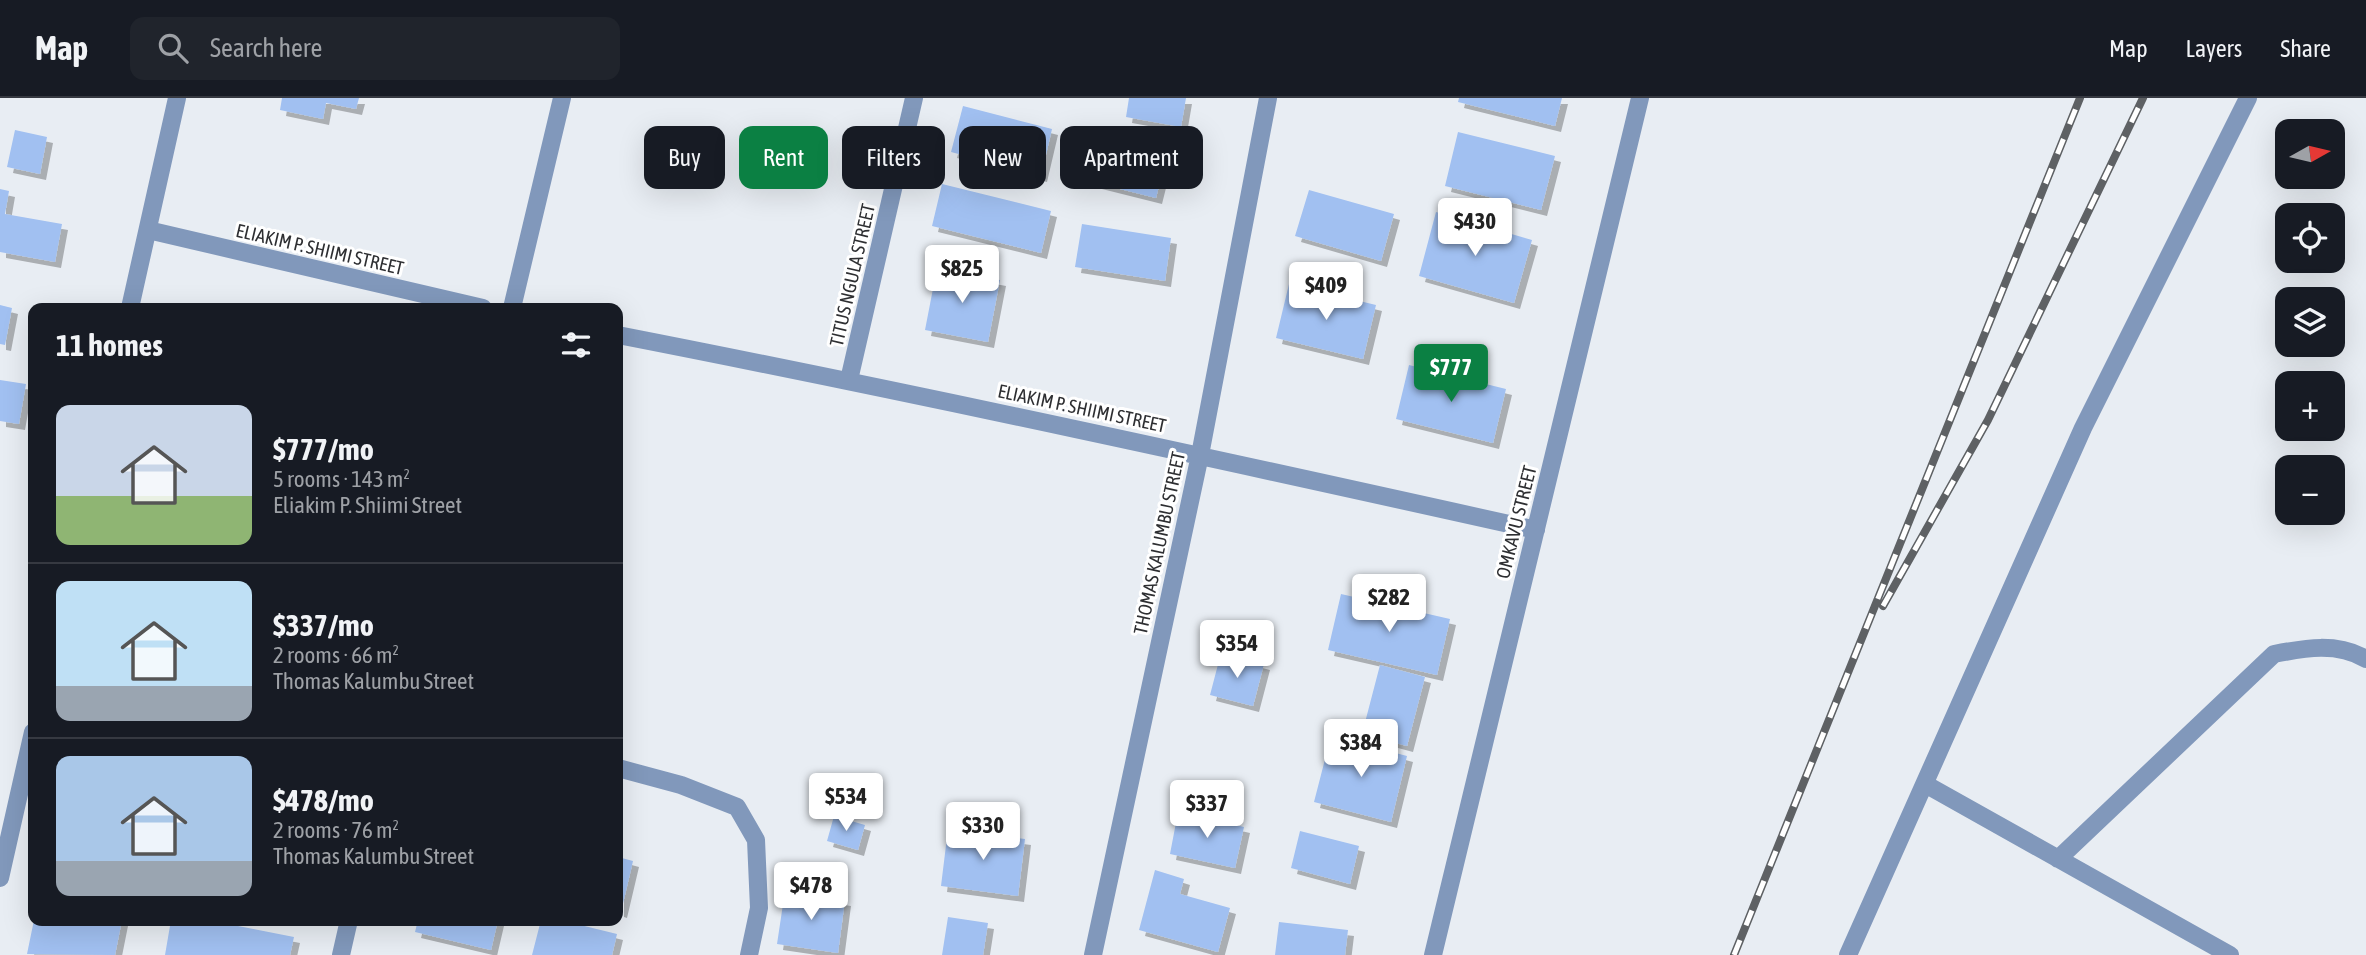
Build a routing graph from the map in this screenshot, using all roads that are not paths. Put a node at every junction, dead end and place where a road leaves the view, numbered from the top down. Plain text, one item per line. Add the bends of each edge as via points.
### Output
1 (177, 98) edge
2 (562, 98) edge
3 (914, 98) edge
4 (1268, 98) edge
5 (1640, 98) edge
6 (2248, 98) edge
7 (148, 230) junction
8 (131, 303) edge
9 (462, 303) edge
10 (513, 303) edge
11 (623, 336) edge
12 (849, 380) junction
13 (1200, 455) junction
14 (1536, 530) junction
15 (2366, 659) edge
16 (28, 754) edge
17 (623, 769) edge
18 (1925, 784) junction
19 (2059, 859) junction
20 (0, 878) edge
21 (348, 926) edge
22 (341, 955) edge
23 (749, 955) edge
24 (1093, 955) edge
25 (1433, 955) edge
26 (1848, 955) edge
27 (2230, 955) edge

1 - 7 street
2 - 10 street
3 - 12 street, TITUS NGULA STREET
4 - 13 street, THOMAS KALUMBU STREET
5 - 14 street, OMKAVU STREET
6 - 18 street via 2083,428
7 - 8 street
7 - 9 street, ELIAKIM P. SHIIMI STREET
11 - 12 street, ELIAKIM P. SHIIMI STREET
12 - 13 street, ELIAKIM P. SHIIMI STREET
13 - 14 street, ELIAKIM P. SHIIMI STREET
13 - 24 street, THOMAS KALUMBU STREET
14 - 25 street, OMKAVU STREET
15 - 19 street via 2357,653 2316,646 2274,654
16 - 20 street
17 - 23 street via 737,807 756,840 759,908
18 - 19 street
18 - 26 street
19 - 27 street
21 - 22 street

